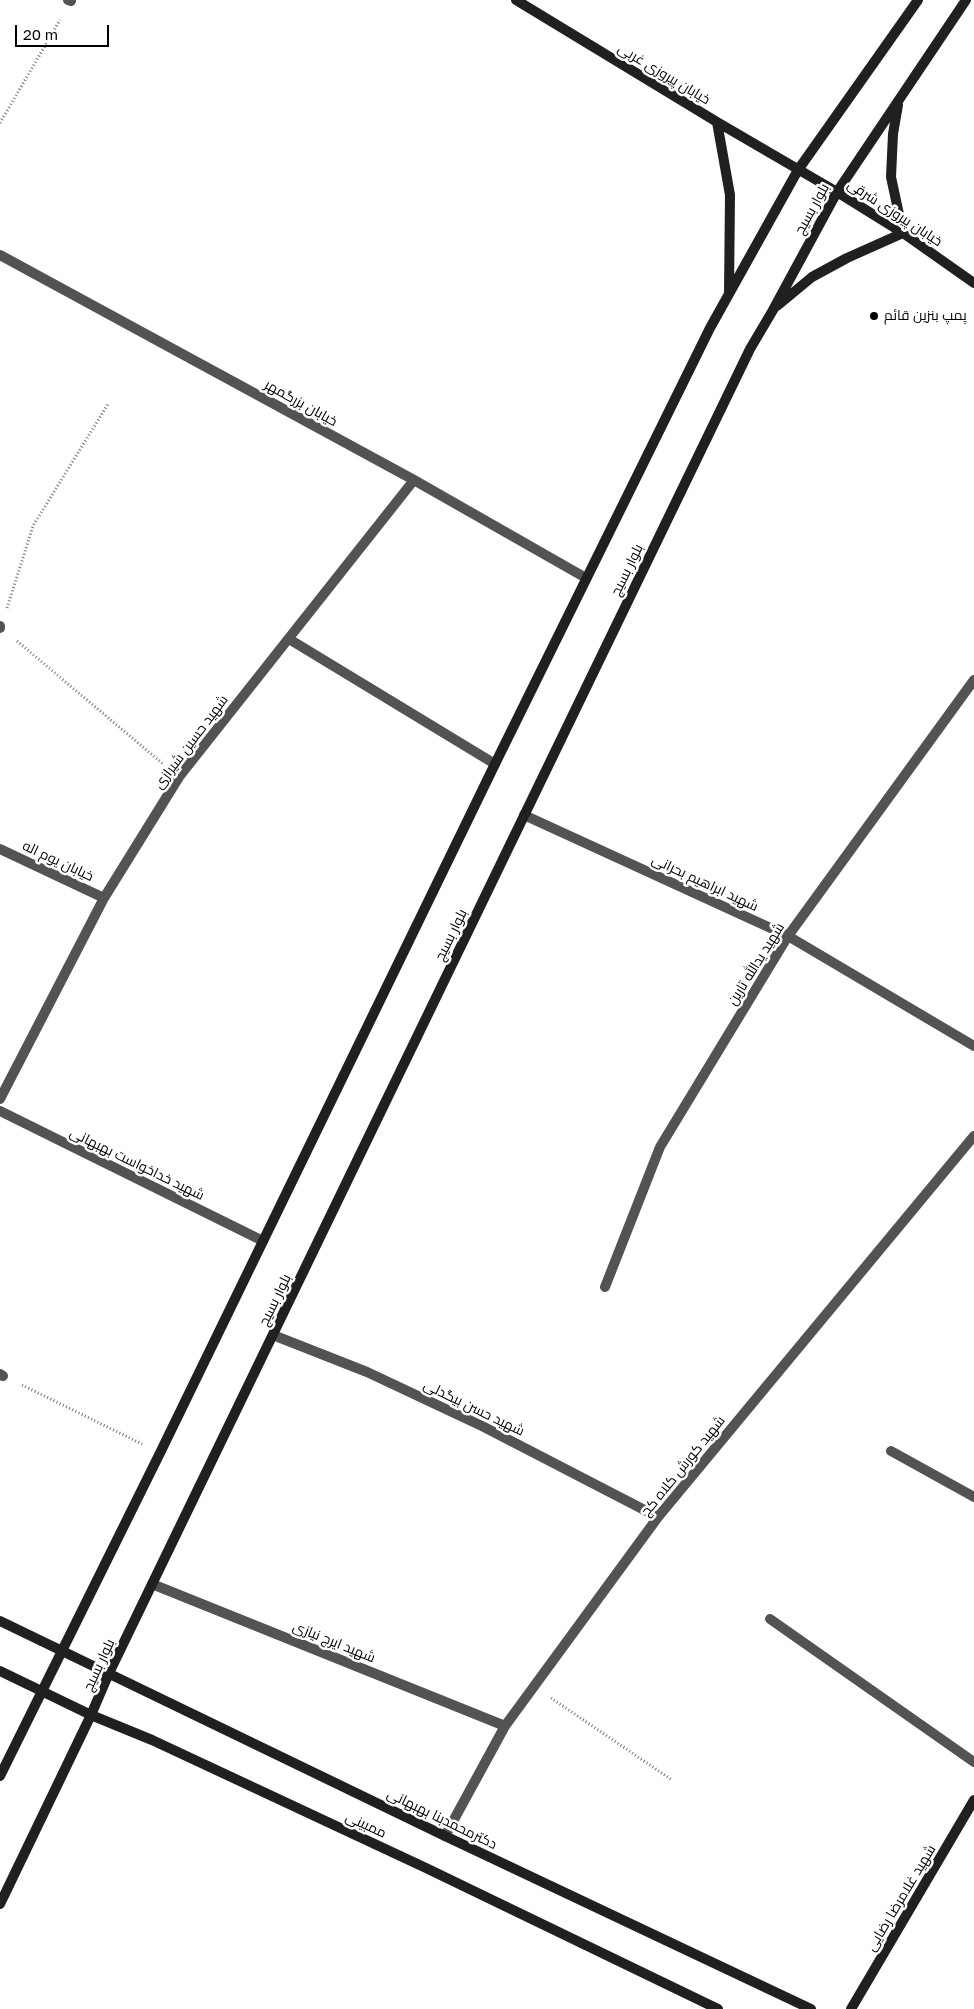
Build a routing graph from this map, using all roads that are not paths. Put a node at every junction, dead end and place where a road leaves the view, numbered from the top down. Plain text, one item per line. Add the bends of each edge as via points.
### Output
1 (516, 0) edge
2 (918, 0) edge
3 (966, 0) edge
4 (899, 101) junction
5 (717, 122) junction
6 (798, 170) junction
7 (837, 192) junction
8 (903, 233) junction
9 (0, 255) edge
10 (974, 283) edge
11 (729, 295) junction
12 (773, 310) junction
13 (414, 480) junction
14 (586, 578) junction
15 (288, 639) junction
16 (974, 680) edge
17 (495, 764) junction
18 (524, 815) junction
19 (0, 849) edge
20 (104, 898) junction
21 (788, 936) junction
22 (974, 1046) edge
23 (0, 1099) edge
24 (0, 1111) edge
25 (974, 1136) edge
26 (263, 1241) junction
27 (605, 1287) dead end
28 (273, 1334) junction
29 (891, 1451) dead end
30 (974, 1497) edge
31 (658, 1517) junction
32 (152, 1584) junction
33 (770, 1618) dead end
34 (0, 1621) edge
35 (63, 1651) junction
36 (0, 1670) edge
37 (109, 1674) junction
38 (42, 1691) junction
39 (91, 1715) junction
40 (505, 1726) junction
41 (974, 1762) edge
42 (0, 1776) edge
43 (974, 1800) edge
44 (445, 1836) junction
45 (0, 1904) edge
46 (718, 2009) edge
47 (811, 2009) edge
48 (851, 2009) edge

1 - 5 main road, خیابان پیروزی غربی
2 - 6 main road
3 - 4 main road, بلوار بسیج
4 - 7 main road, بلوار بسیج
4 - 8 main road via 893,134 891,177
5 - 6 main road, خیابان پیروزی غربی
5 - 11 main road via 730,195
6 - 7 main road, خیابان پیروزی شرقی
6 - 11 main road
7 - 8 main road, خیابان پیروزی شرقی
7 - 12 main road, بلوار بسیج
8 - 10 main road, خیابان پیروزی شرقی
8 - 12 main road via 812,277
9 - 13 street, خیابان بزرگمهر
11 - 14 main road
12 - 18 main road, بلوار بسیج via 745,358
13 - 14 street, خیابان بزرگمهر
13 - 15 street, شهید حسین شیرازی
14 - 17 main road
15 - 17 street
15 - 20 street, شهید حسین شیرازی via 179,777
16 - 21 street, شهید یدالله تارین
17 - 26 main road
18 - 21 street, شهید ابراهیم بحرانی
18 - 28 main road, بلوار بسیج
19 - 20 street, خیابان یوم اله
20 - 23 street, شهید حسین شیرازی
21 - 22 street, شهید ابراهیم بحرانی
21 - 27 street, شهید یدالله تارین via 660,1147
24 - 26 street, شهید خداخواست بهبهانی
25 - 31 street, شهید کورش کلاه کج
26 - 35 main road
28 - 31 street, شهید حسن بیگدلی via 367,1372 484,1427
28 - 32 main road, بلوار بسیج
29 - 30 street
31 - 40 street, شهید کورش کلاه کج
32 - 37 main road, بلوار بسیج
32 - 40 street, شهید ایرج نیازی
33 - 41 street
34 - 35 main road
35 - 37 main road, دکترمحمدبنا بهبهانی
35 - 38 main road
36 - 38 main road, ممبینی
37 - 39 main road, بلوار بسیج
37 - 44 main road, دکترمحمدبنا بهبهانی
38 - 39 main road, ممبینی
38 - 42 main road
39 - 45 main road, بلوار بسیج
39 - 46 main road, ممبینی via 196,1760
40 - 44 street, شهید کورش کلاه کج
43 - 48 main road, شهید غلامرضا رضایی
44 - 47 main road, دکترمحمدبنا بهبهانی

